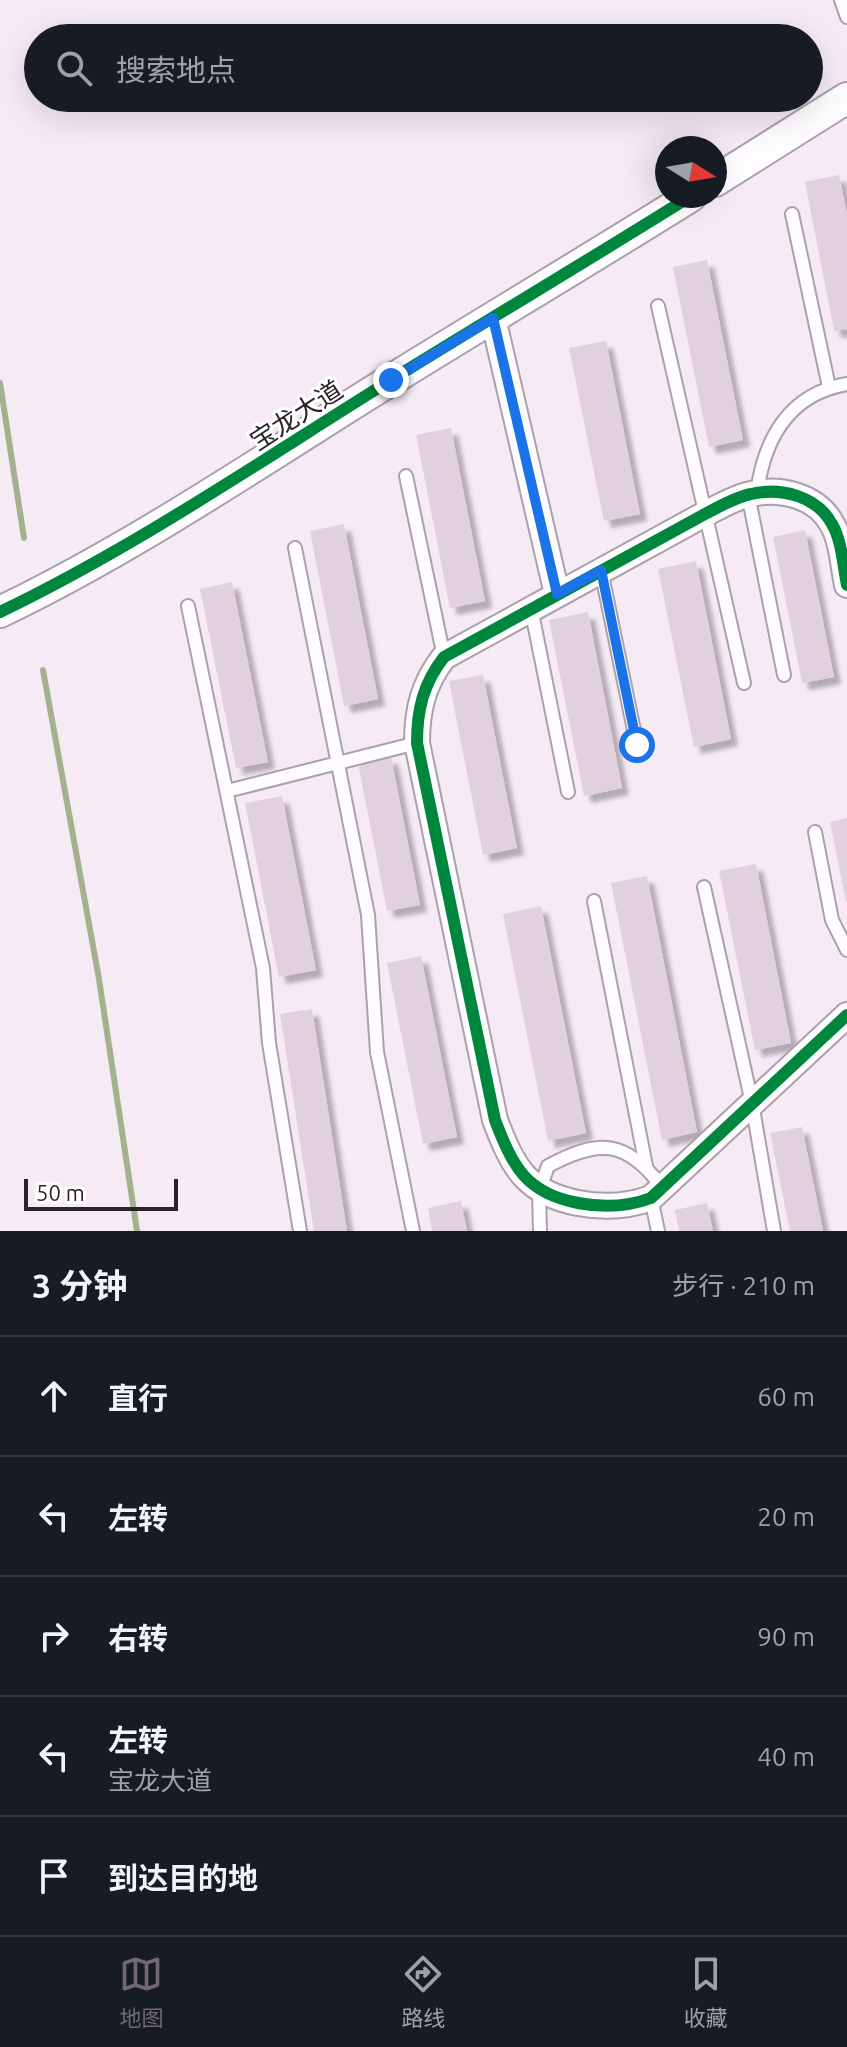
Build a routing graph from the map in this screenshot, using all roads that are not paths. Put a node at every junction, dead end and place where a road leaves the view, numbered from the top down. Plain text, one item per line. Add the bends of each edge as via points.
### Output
1 (841, 0) edge
2 (847, 17) edge
3 (847, 98) edge
4 (727, 173) edge
5 (672, 208) edge
6 (792, 214) dead end
7 (658, 306) dead end
8 (493, 318) junction
9 (847, 384) edge
10 (829, 387) junction
11 (406, 476) dead end
12 (753, 494) junction
13 (705, 514) junction
14 (295, 548) dead end
15 (601, 570) junction
16 (847, 585) edge
17 (557, 594) junction
18 (188, 606) dead end
19 (531, 608) junction
20 (0, 612) edge
21 (444, 657) junction
22 (784, 675) dead end
23 (744, 683) dead end
24 (417, 743) junction
25 (637, 745) dead end
26 (338, 763) junction
27 (227, 791) junction
28 (568, 792) dead end
29 (815, 832) dead end
30 (704, 887) dead end
31 (594, 901) dead end
32 (847, 950) edge
33 (846, 1023) edge
34 (752, 1103) junction
35 (646, 1166) junction
36 (539, 1191) junction
37 (656, 1192) junction
38 (300, 1231) edge
39 (413, 1231) edge
40 (540, 1231) edge
41 (658, 1231) edge
42 (774, 1231) edge

1 - 2 lane
3 - 4 street
5 - 8 street, 宝龙大道
6 - 10 lane
7 - 13 lane
8 - 17 street
8 - 20 street, 宝龙大道 via 190,508
9 - 10 lane
10 - 12 lane via 799,405 780,425 766,449
11 - 21 lane
12 - 13 street
12 - 16 street via 794,495 819,506 834,527
12 - 22 lane
13 - 15 street
13 - 23 lane
14 - 26 lane
15 - 17 street
15 - 25 lane
17 - 19 street
18 - 27 lane
19 - 21 street
19 - 28 lane
21 - 24 street via 421,697
24 - 26 lane
24 - 36 street via 495,1120 506,1148
26 - 27 lane
26 - 39 lane via 368,915 377,1052
27 - 38 lane via 263,968 269,1043
29 - 32 lane via 832,920
30 - 34 lane
31 - 35 lane
33 - 34 street
34 - 37 street
34 - 42 lane
35 - 36 lane via 635,1157 591,1147 548,1166
35 - 37 lane
36 - 37 street via 596,1207 631,1205
36 - 40 lane
37 - 41 lane

